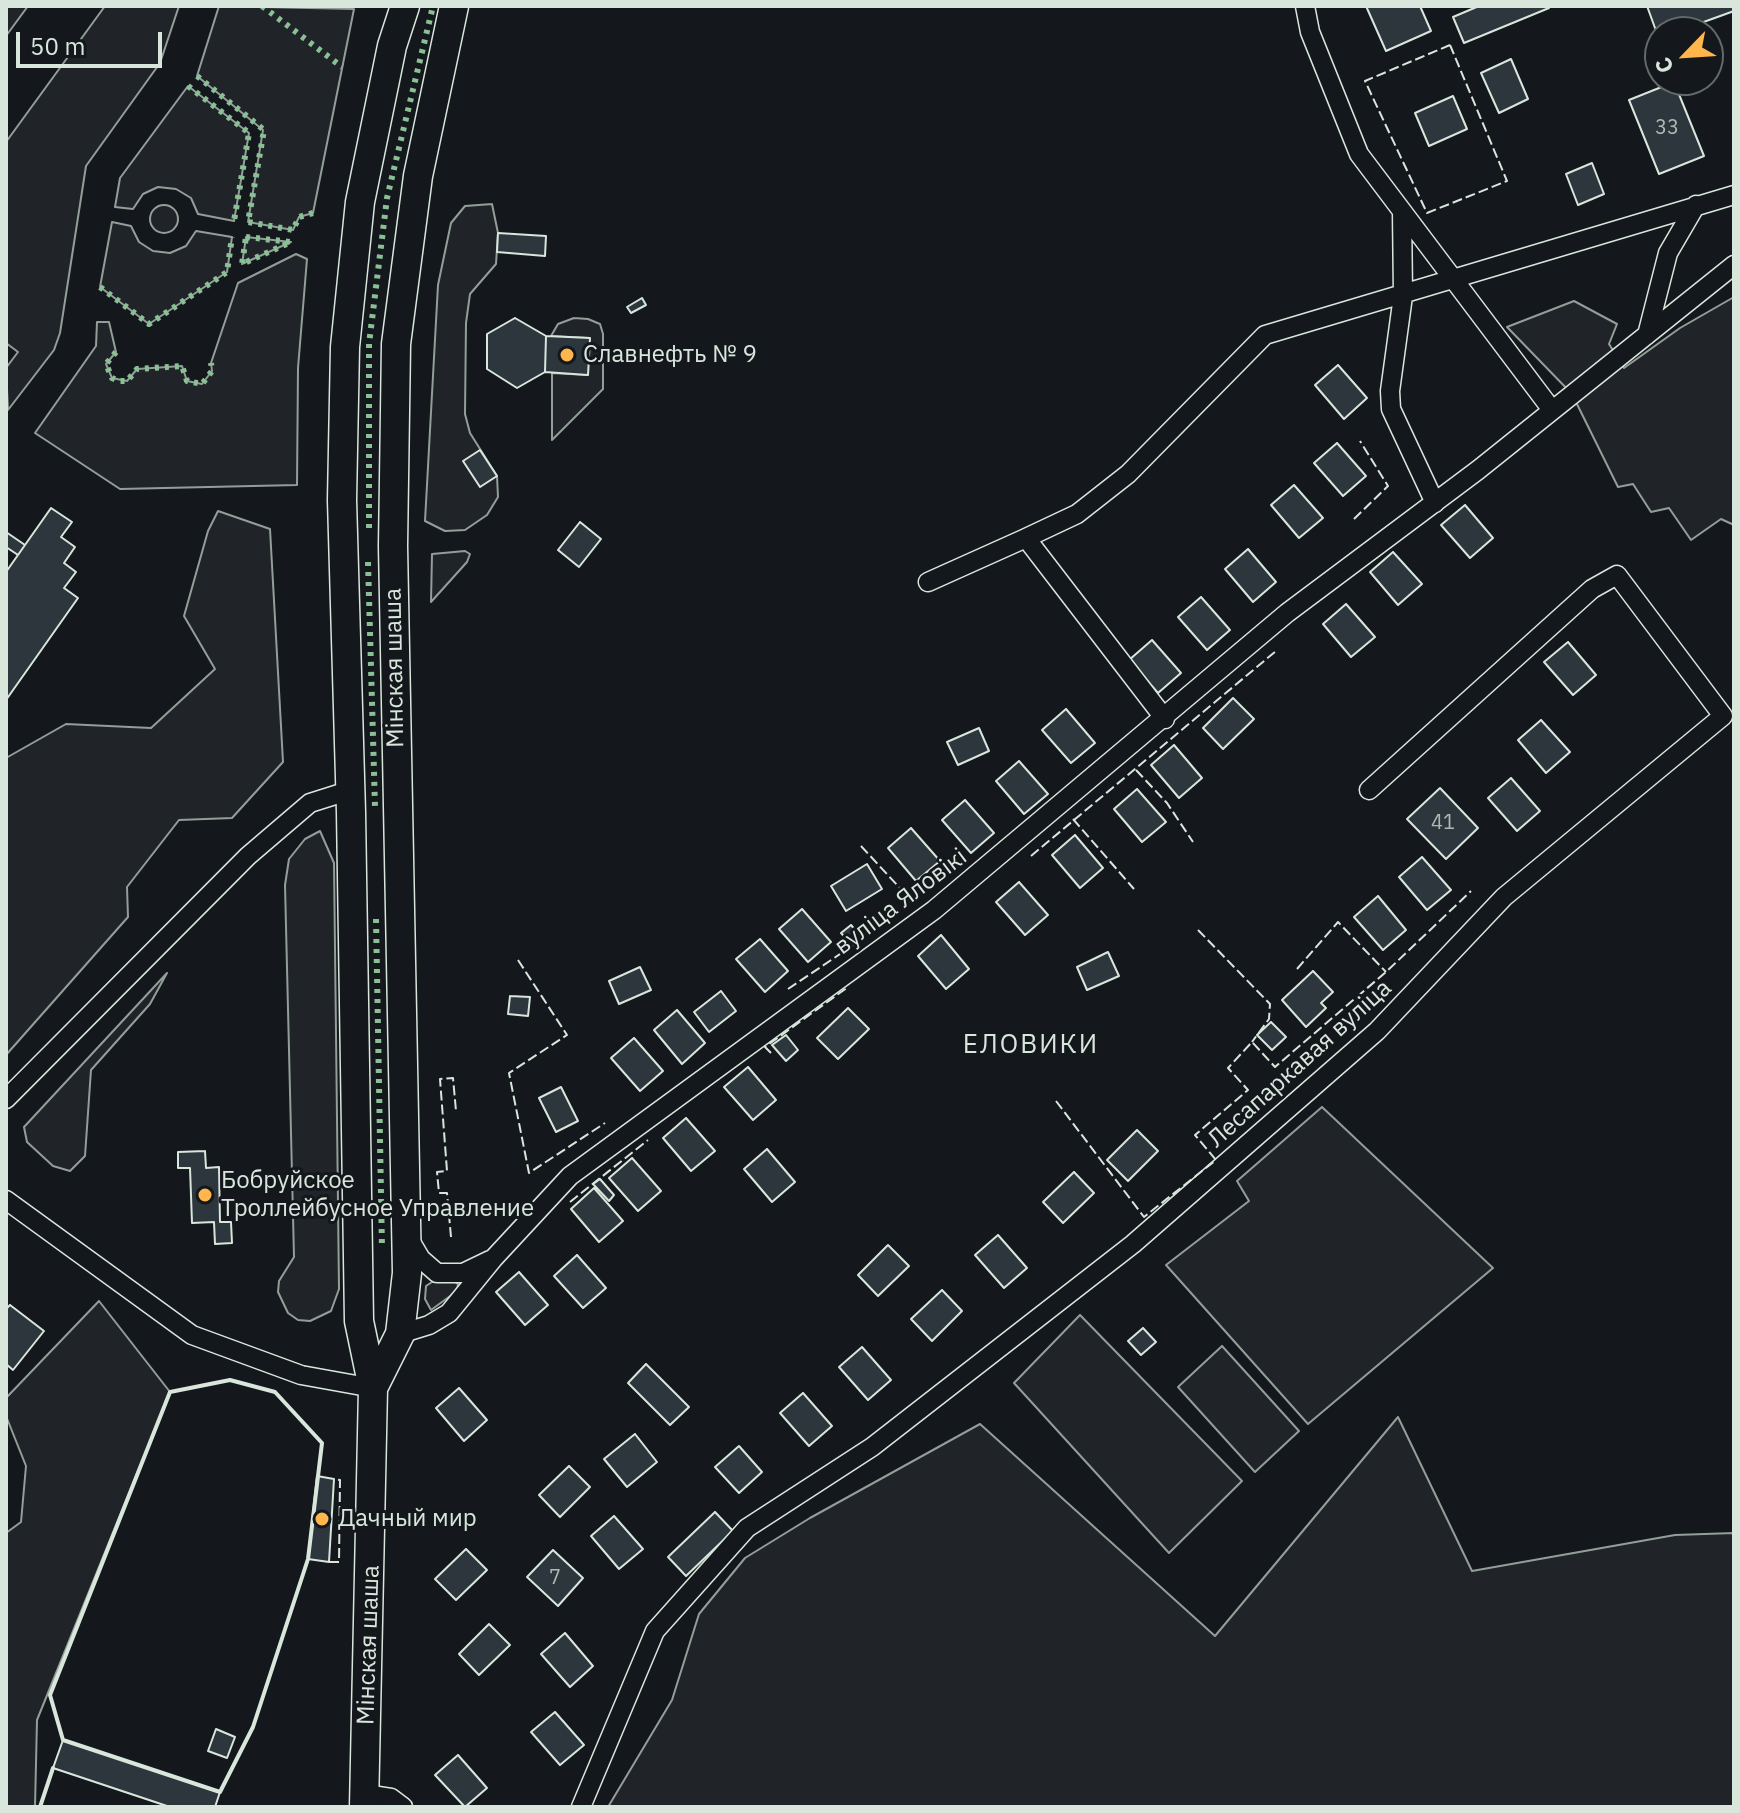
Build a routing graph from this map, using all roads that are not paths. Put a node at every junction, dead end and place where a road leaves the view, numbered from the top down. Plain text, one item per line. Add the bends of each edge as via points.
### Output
1 (405, 6) edge
2 (454, 6) edge
3 (1305, 6) edge
4 (1734, 195) edge
5 (1696, 205) junction
6 (1402, 211) junction
7 (1734, 265) edge
8 (1453, 279) junction
9 (1403, 296) junction
10 (1647, 335) junction
11 (1552, 410) junction
12 (1435, 503) junction
13 (1026, 538) junction
14 (928, 582) dead end
15 (1165, 719) junction
16 (1369, 790) dead end
17 (351, 801) junction
18 (398, 812) junction
19 (352, 913) junction
20 (401, 913) junction
21 (6, 1099) edge
22 (6, 1200) edge
23 (408, 1237) junction
24 (493, 1259) junction
25 (359, 1321) junction
26 (400, 1334) junction
27 (373, 1388) junction
28 (364, 1800) edge
29 (403, 1807) edge
30 (581, 1807) edge

1 - 17 main road, Мінская шаша via 360,202 345,347 342,500
2 - 18 main road, Мінская шаша via 418,176 396,344
3 - 6 street via 1359,154
4 - 5 street
5 - 8 street
5 - 10 street via 1668,253
6 - 8 street
6 - 9 street
7 - 10 street, вуліца Яловікі
8 - 9 street
8 - 11 street
9 - 12 street via 1391,409
9 - 13 street via 1265,335 1128,474 1077,514
10 - 11 street, вуліца Яловікі
11 - 12 street, вуліца Яловікі
12 - 15 street, вуліца Яловікі via 1287,613
13 - 14 street
13 - 15 street
15 - 24 street, вуліца Яловікі via 934,910 570,1176
16 - 30 street, Лесапаркавая вуліца via 1592,589 1617,575 1723,716 1504,897 1377,1031 1133,1244 872,1447 747,1528 655,1631
17 - 18 main road via 361,827 388,828
17 - 19 main road, Мінская шаша
17 - 21 street via 310,803 248,856
18 - 20 main road, Мінская шаша
19 - 20 main road via 372,893 390,897
19 - 25 main road, Мінская шаша
20 - 23 main road, Мінская шаша
22 - 27 street via 192,1335 301,1375
23 - 24 street via 437,1273 463,1273
23 - 26 main road, Мінская шаша
24 - 26 street, вуліца Яловікі via 449,1313
25 - 26 main road via 376,1339
25 - 27 main road, Мінская шаша
26 - 27 main road
27 - 28 main road, Мінская шаша
28 - 29 street via 391,1798

